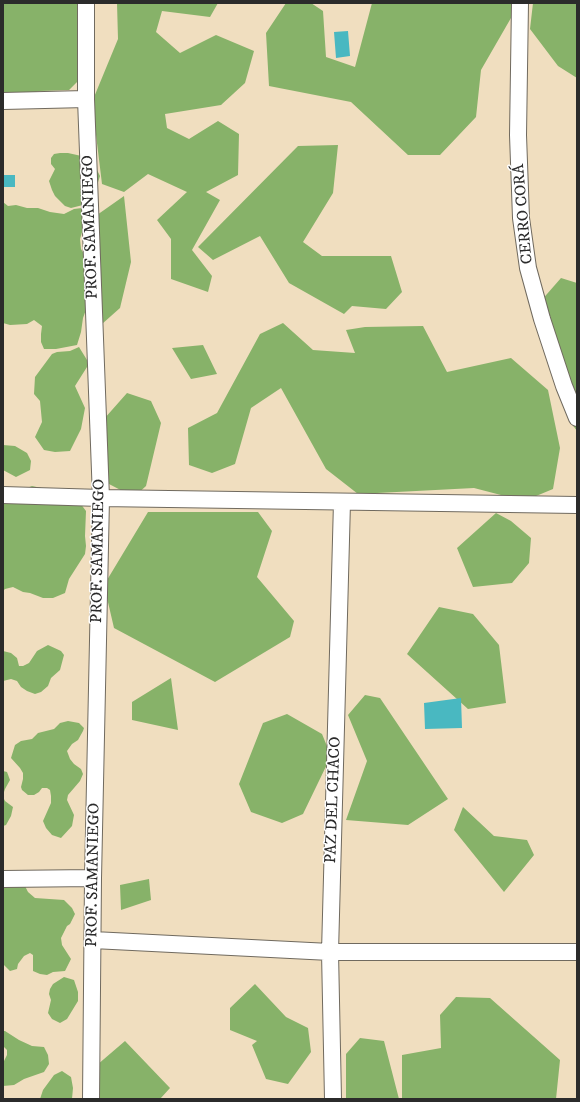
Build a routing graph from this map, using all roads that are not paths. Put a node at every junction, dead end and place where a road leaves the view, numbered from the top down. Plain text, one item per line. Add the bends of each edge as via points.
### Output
1 (86, 3) edge
2 (520, 3) edge
3 (86, 99) junction
4 (3, 101) edge
5 (577, 418) edge
6 (3, 495) edge
7 (101, 498) junction
8 (342, 502) junction
9 (577, 505) edge
10 (93, 878) junction
11 (3, 879) edge
12 (93, 940) junction
13 (330, 952) junction
14 (577, 952) edge
15 (91, 1099) edge
16 (333, 1099) edge

1 - 3 street, PROF. SAMANIEGO
2 - 5 street, CERRO CORÁ via 518,135 521,218 528,268 542,319
3 - 4 street
3 - 7 street, PROF. SAMANIEGO
6 - 7 street
7 - 8 street
7 - 10 street, PROF. SAMANIEGO
8 - 9 street
8 - 13 street, PAZ DEL CHACO
10 - 11 street
10 - 12 street, PROF. SAMANIEGO
12 - 13 street
12 - 15 street, PROF. SAMANIEGO
13 - 14 street
13 - 16 street, PAZ DEL CHACO

